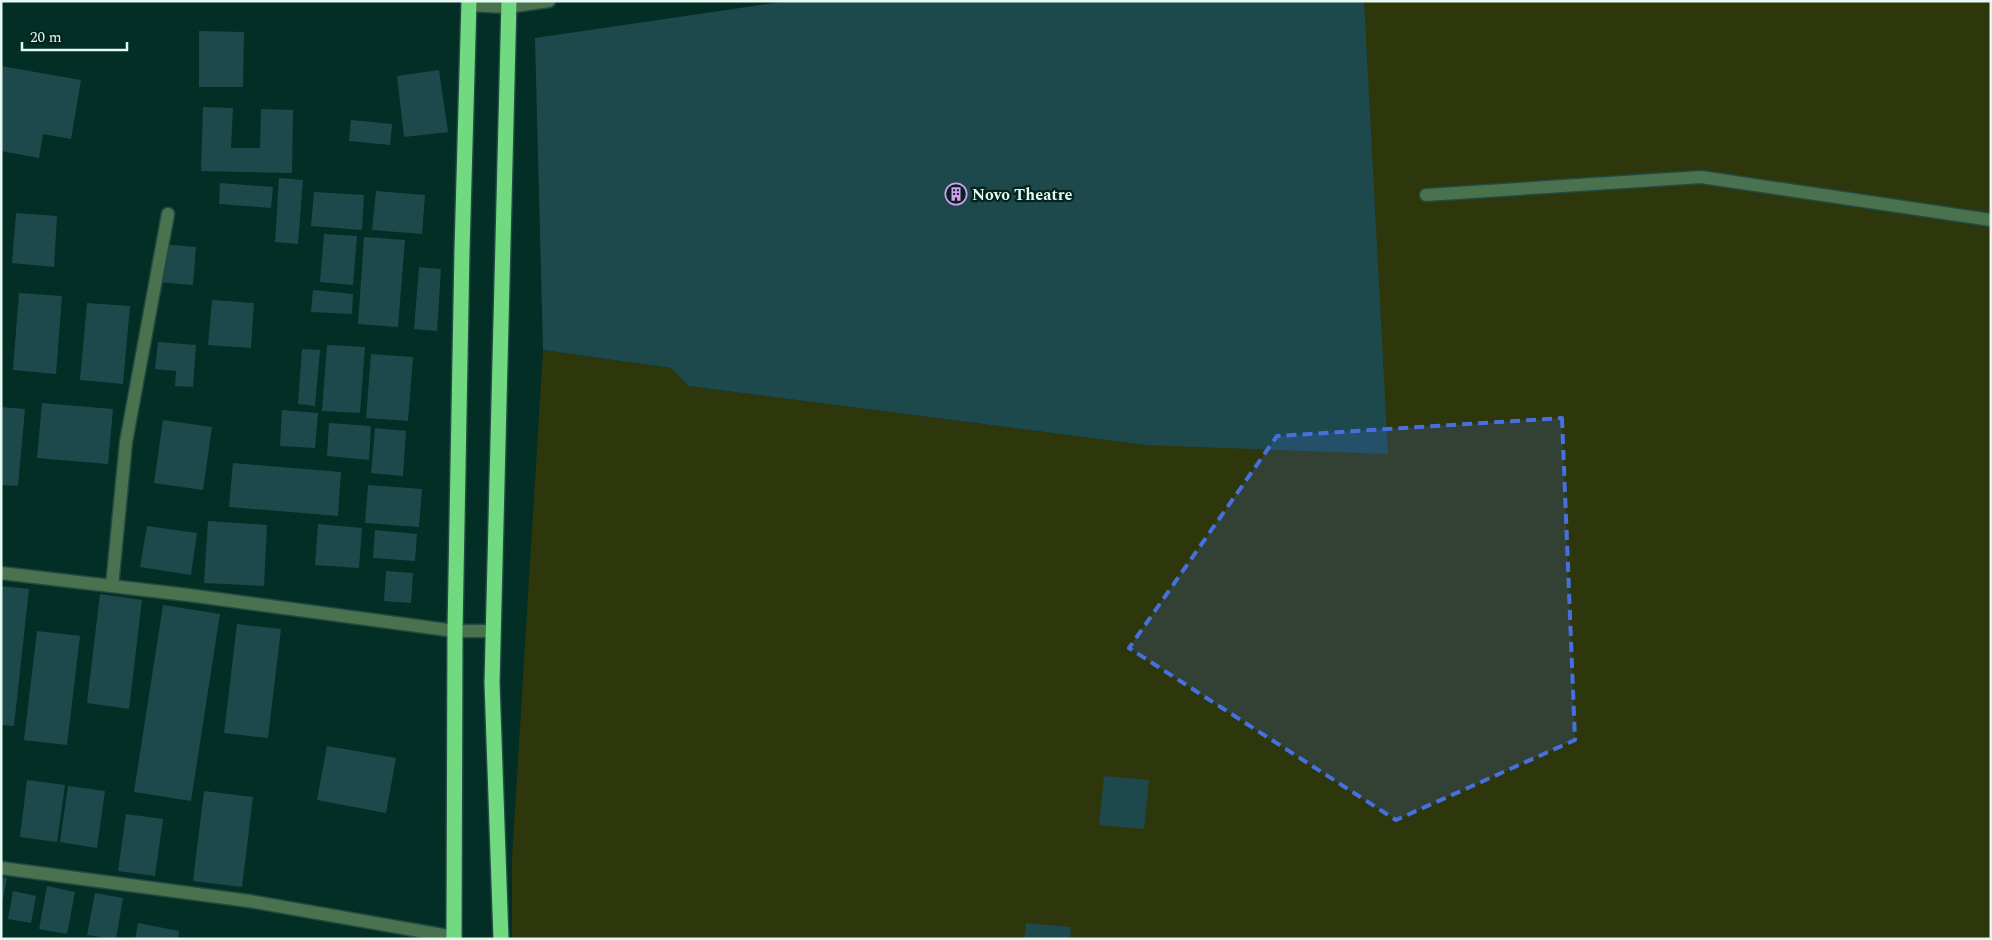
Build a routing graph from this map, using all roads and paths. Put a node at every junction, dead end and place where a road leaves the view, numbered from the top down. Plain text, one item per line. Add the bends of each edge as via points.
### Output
1 (549, 1) edge
2 (468, 3) edge
3 (508, 4) edge
4 (1426, 195) dead end
5 (168, 214) dead end
6 (1991, 220) edge
7 (1, 572) edge
8 (112, 586) junction
9 (455, 630) junction
10 (494, 631) junction
11 (1, 868) edge
12 (454, 938) edge
13 (501, 939) edge

1 - 3 street
2 - 3 street
2 - 9 highway
3 - 10 highway
4 - 6 street via 1701,177
5 - 8 street via 126,442
7 - 8 street
8 - 9 street
9 - 10 street
9 - 12 highway
10 - 13 highway via 492,683
11 - 12 street via 249,901

